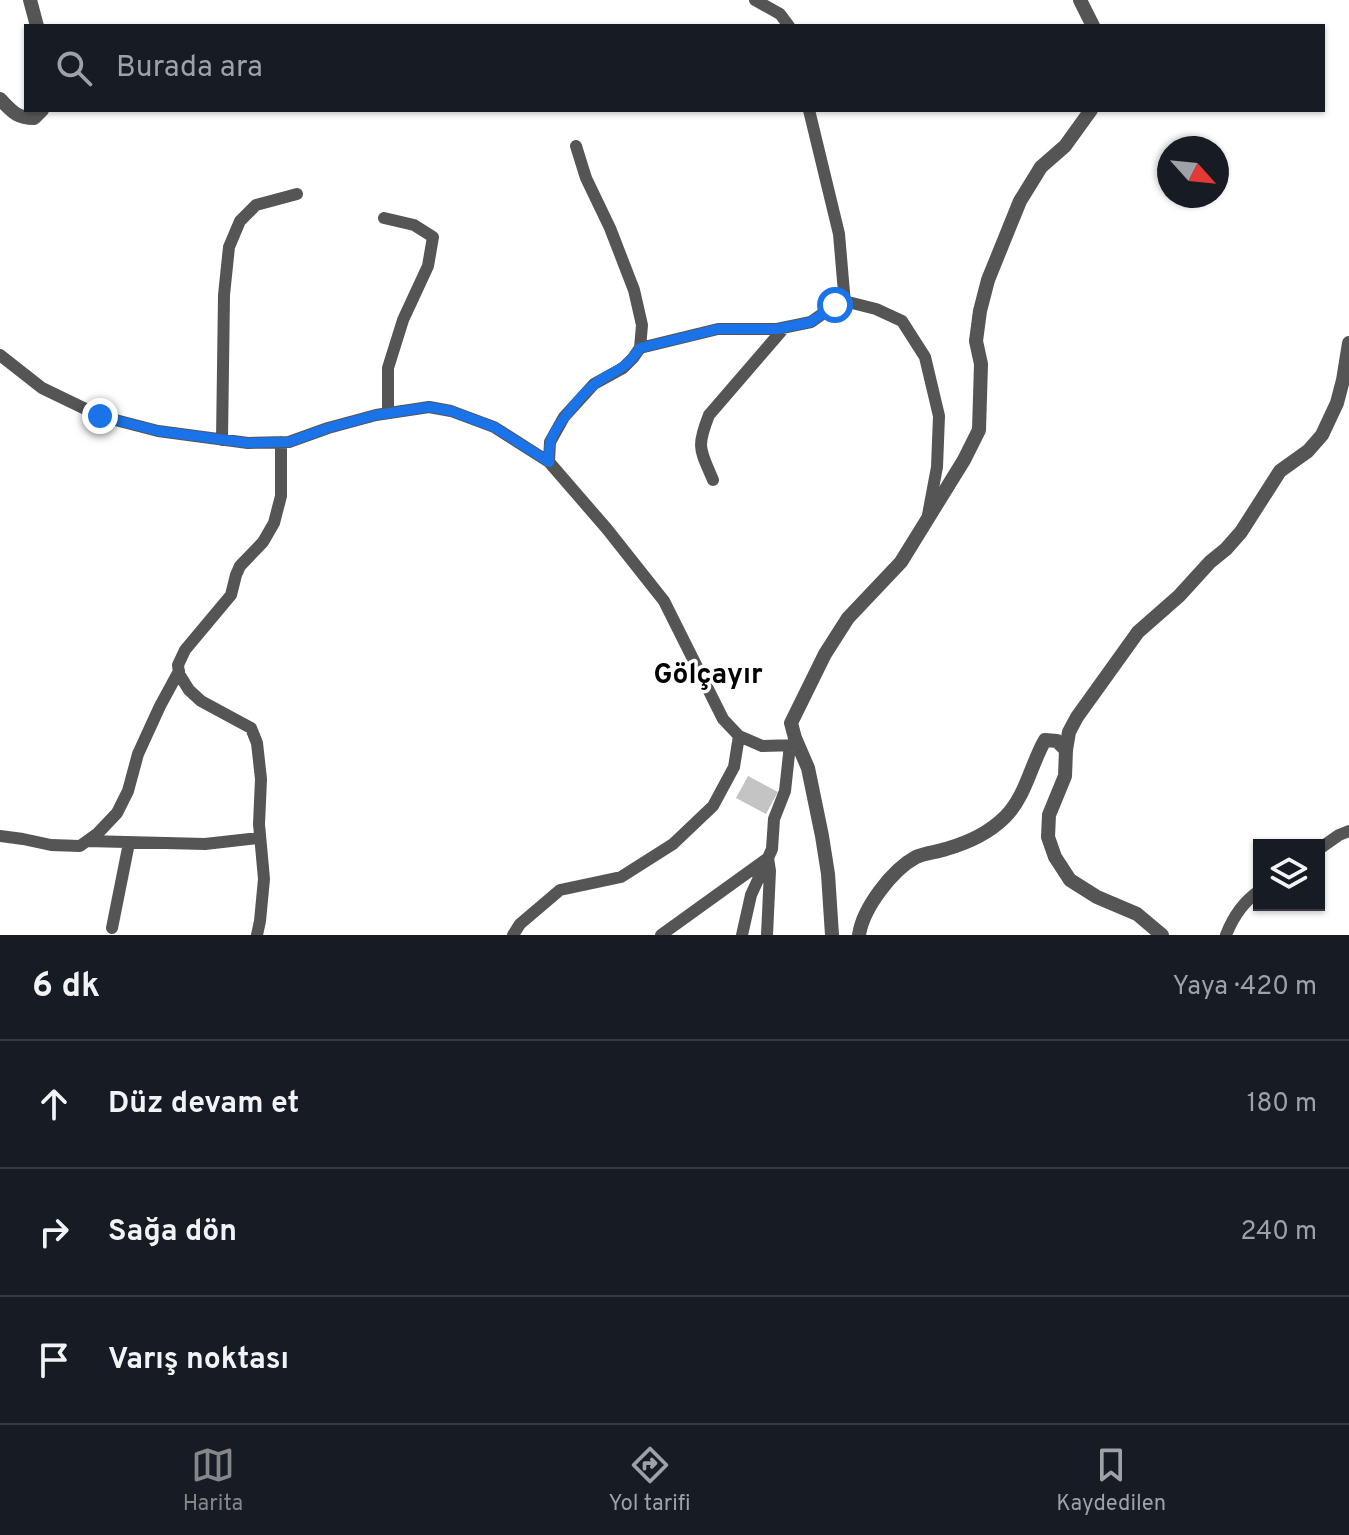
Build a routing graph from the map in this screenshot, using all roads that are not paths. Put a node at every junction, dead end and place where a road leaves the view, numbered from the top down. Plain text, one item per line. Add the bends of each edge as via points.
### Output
1 (30, 0) edge
2 (755, 0) edge
3 (1080, 0) edge
4 (36, 24) edge
5 (788, 24) edge
6 (1092, 24) edge
7 (0, 99) edge
8 (40, 112) edge
9 (809, 112) edge
10 (1090, 112) edge
11 (576, 146) dead end
12 (297, 194) dead end
13 (384, 218) dead end
14 (845, 304) junction
15 (784, 328) junction
16 (1349, 343) edge
17 (640, 348) junction
18 (0, 355) edge
19 (388, 413) junction
20 (222, 440) junction
21 (281, 442) junction
22 (549, 462) junction
23 (713, 480) dead end
24 (928, 519) junction
25 (179, 671) junction
26 (739, 736) junction
27 (794, 745) junction
28 (1066, 750) junction
29 (1349, 831) edge
30 (0, 836) edge
31 (259, 838) junction
32 (87, 841) junction
33 (129, 843) junction
34 (1325, 845) edge
35 (768, 858) junction
36 (1253, 895) edge
37 (112, 928) dead end
38 (257, 935) edge
39 (513, 935) edge
40 (661, 935) edge
41 (742, 935) edge
42 (767, 935) edge
43 (832, 935) edge
44 (859, 935) edge
45 (1162, 935) edge
46 (1226, 935) edge

1 - 4 street
2 - 5 street
3 - 6 street
7 - 8 street via 22,118
9 - 14 street via 839,234
10 - 24 street via 1065,146 1041,167 1003,241 988,280 976,341 981,364 979,430
11 - 17 street via 634,290 642,325
12 - 20 street via 256,205 240,221 229,247
13 - 19 street via 414,225 433,237 428,266 388,368
14 - 15 street via 811,322
14 - 24 street via 876,309 902,321 925,357 939,416
15 - 17 street via 718,329
15 - 23 street via 709,415 700,448
16 - 28 street via 1337,403 1322,435 1280,471 1226,549 1138,632 1077,717
17 - 22 street via 623,368 594,384 564,417 550,442
18 - 20 street via 42,388 100,416
19 - 21 street
19 - 22 street via 429,407 451,411 494,427
20 - 21 street
21 - 25 street via 281,496 274,523 240,566 231,595 185,650
22 - 26 street via 664,601 723,719
24 - 27 street via 901,562 848,618 825,654 791,723
25 - 31 street via 201,701 251,728 261,779
25 - 32 street via 138,754 117,813
26 - 27 street via 762,746
26 - 39 street via 734,767 713,806 673,844 621,877 560,890
27 - 35 street
27 - 43 street via 808,768 817,812
28 - 44 street via 1057,741 1045,740 1004,818 977,838 917,856 883,887
28 - 45 street via 1065,776 1049,815 1048,837 1055,857 1070,880 1137,914
29 - 34 street
30 - 32 street via 51,845 80,846
31 - 33 street
31 - 38 street via 264,879
32 - 33 street
33 - 37 street
35 - 40 street
35 - 41 street via 751,895
35 - 42 street
36 - 46 street via 1233,917

